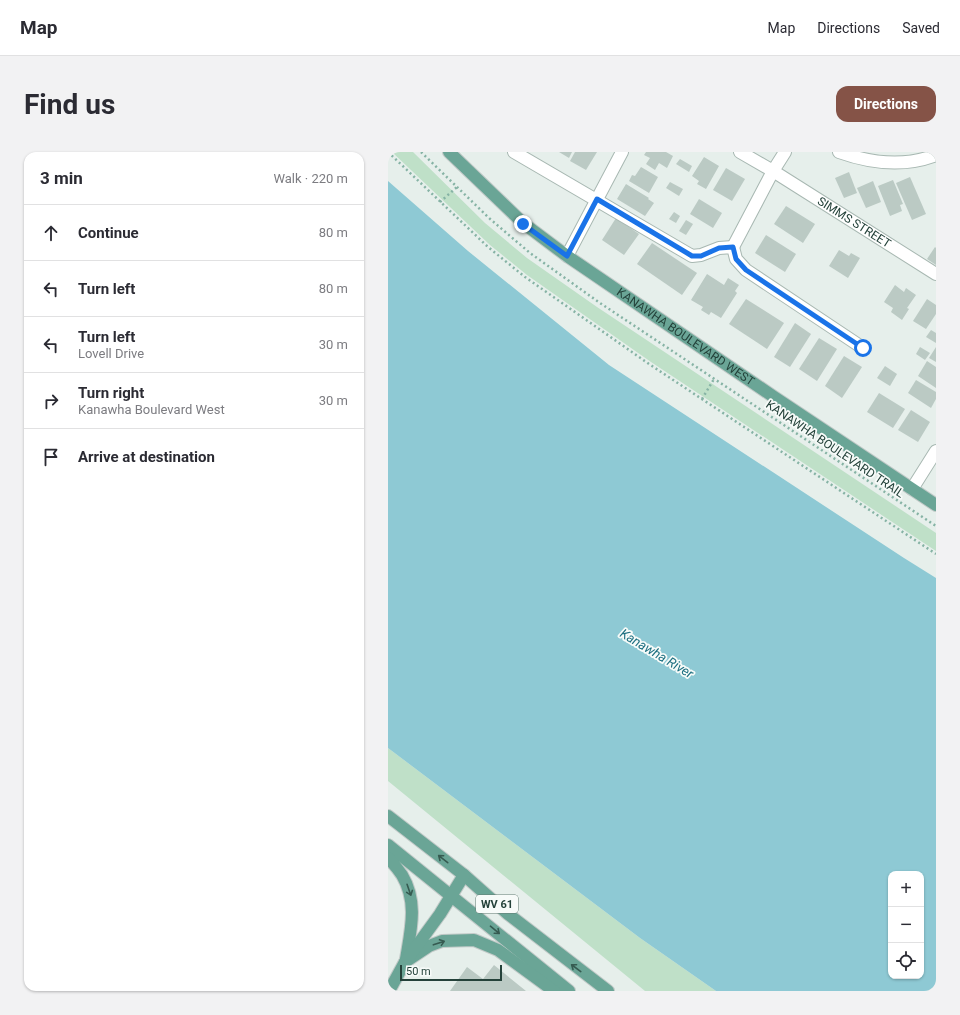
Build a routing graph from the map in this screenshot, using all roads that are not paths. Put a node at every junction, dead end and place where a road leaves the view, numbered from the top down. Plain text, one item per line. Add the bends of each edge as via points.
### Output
1 (449, 152) edge
2 (514, 152) edge
3 (622, 152) edge
4 (740, 152) edge
5 (784, 152) edge
6 (839, 152) edge
7 (936, 155) edge
8 (773, 171) junction
9 (597, 199) junction
10 (733, 247) junction
11 (567, 256) junction
12 (936, 274) edge
13 (863, 348) dead end
14 (936, 451) edge
15 (912, 489) junction
16 (936, 505) edge
17 (388, 816) edge
18 (388, 845) edge
19 (388, 858) edge
20 (464, 875) junction
21 (452, 896) junction
22 (405, 962) junction
23 (389, 991) edge
24 (554, 991) edge
25 (569, 991) edge
26 (608, 991) edge

1 - 11 main road, KANAWHA BOULEVARD WEST via 523,224
2 - 9 street
3 - 9 street
4 - 8 street, SIMMS STREET
5 - 8 street
6 - 7 street via 882,162 902,162
8 - 10 street
8 - 12 street, SIMMS STREET
9 - 10 street via 692,256 701,256 719,248
9 - 11 street
10 - 13 street via 736,259 746,270
11 - 15 main road, KANAWHA BOULEVARD WEST
14 - 15 street
15 - 16 main road, KANAWHA BOULEVARD WEST
20 -> 17 main road, WV 61
18 - 21 main road, WV 61
19 -> 22 main road via 401,873 412,900
20 - 21 main road
26 -> 20 main road, WV 61 via 508,914
21 - 22 main road
21 -> 25 main road, WV 61
22 - 23 main road
22 -> 24 main road via 429,946 442,941 474,940 498,950

